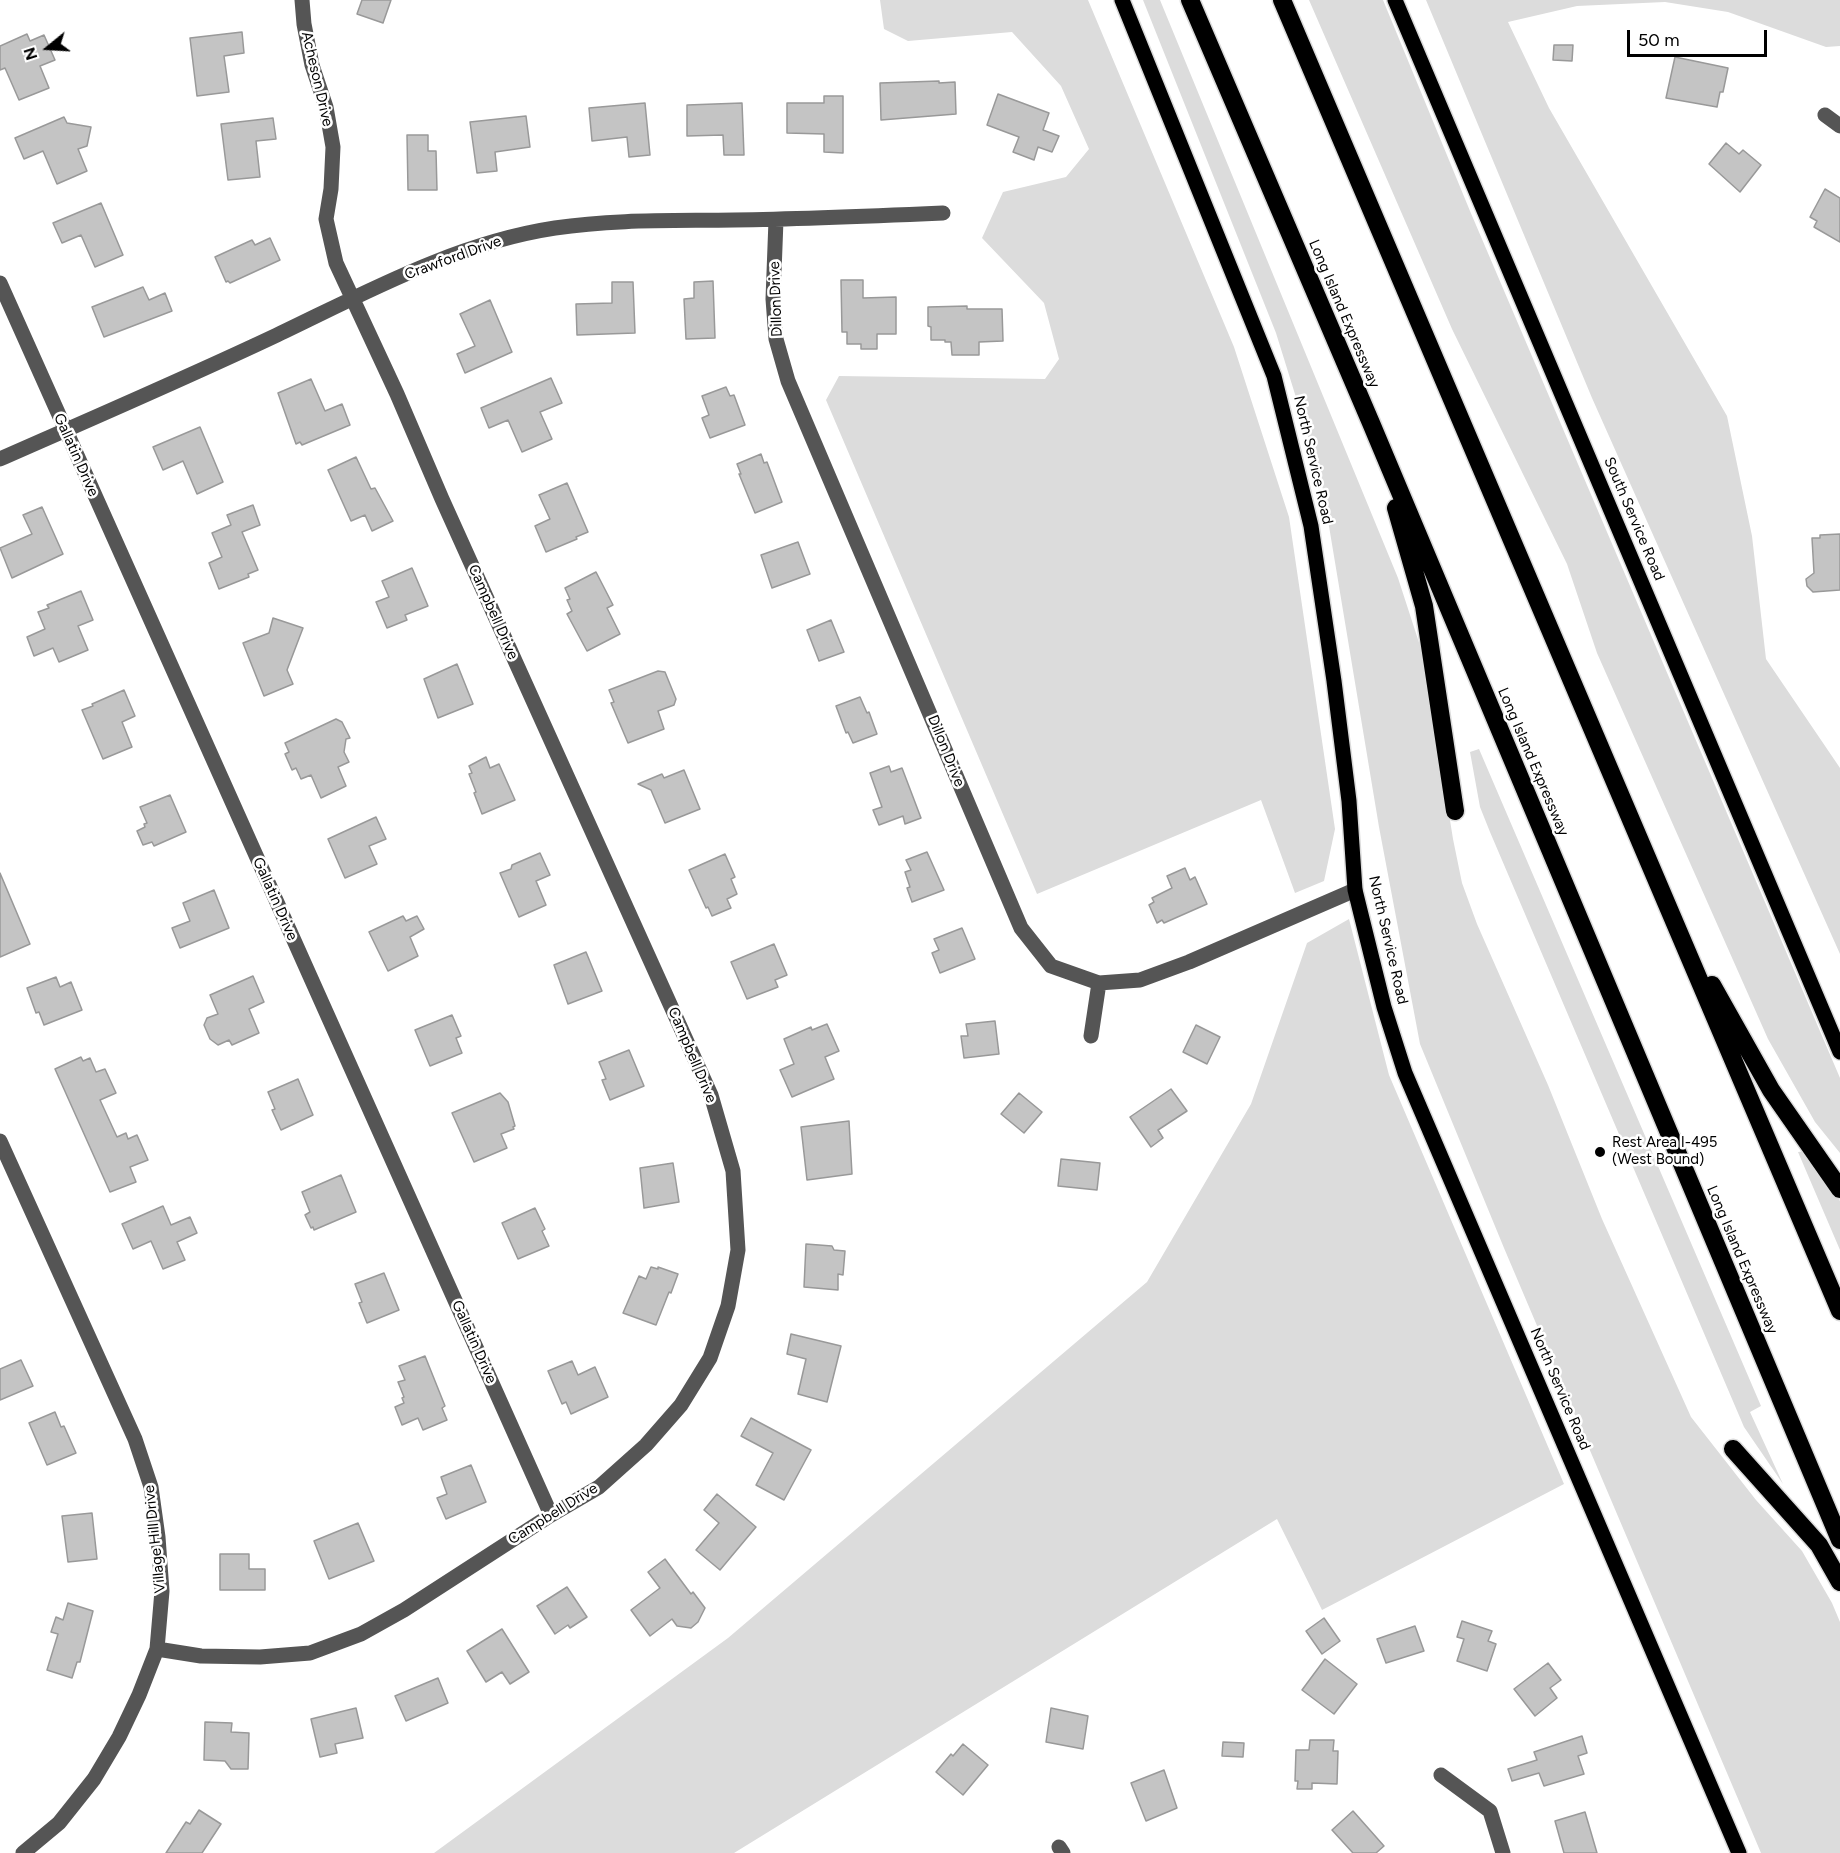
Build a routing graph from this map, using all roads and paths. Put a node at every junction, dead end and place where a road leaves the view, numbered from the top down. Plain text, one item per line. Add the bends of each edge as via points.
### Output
1 (302, 0) edge
2 (1122, 0) edge
3 (1190, 0) edge
4 (1282, 0) edge
5 (1395, 0) edge
6 (1825, 115) dead end
7 (1840, 126) edge
8 (943, 213) dead end
9 (776, 220) junction
10 (0, 283) edge
11 (353, 297) junction
12 (1371, 423) junction
13 (65, 430) junction
14 (0, 459) edge
15 (1455, 811) dead end
16 (1355, 890) junction
17 (1673, 918) junction
18 (1099, 983) junction
19 (1091, 1036) dead end
20 (1840, 1052) edge
21 (0, 1141) edge
22 (1840, 1189) edge
23 (1840, 1311) edge
24 (1733, 1449) dead end
25 (551, 1515) junction
26 (1840, 1540) edge
27 (1840, 1582) edge
28 (157, 1649) junction
29 (1441, 1775) dead end
30 (23, 1853) edge
31 (1503, 1853) edge
32 (1739, 1853) edge

1 - 11 street, Acheson Drive via 312,65 326,107 333,147 326,219 336,263
2 - 16 main road, North Service Road via 1274,376 1311,526 1349,801
3 - 12 highway, Long Island Expressway
4 - 17 highway
5 - 20 main road, South Service Road
6 - 7 street
8 - 9 street, Crawford Drive
9 - 11 street, Crawford Drive via 629,222 555,228 441,259
9 - 18 street, Dillon Drive via 776,339 792,392 1021,928 1051,966
10 - 13 street, Gallatin Drive
11 - 13 street, Crawford Drive
11 - 25 street, Campbell Drive via 711,1095 733,1171 738,1250 728,1306 710,1358 681,1405 646,1445 599,1487
12 - 15 highway via 1424,606
12 - 26 highway, Long Island Expressway
13 - 14 street, Crawford Drive
13 - 25 street, Gallatin Drive
16 - 18 street, Dillon Drive via 1190,963 1140,980
16 - 32 main road, North Service Road via 1405,1073
17 - 22 highway via 1772,1090
17 - 23 highway
18 - 19 street
21 - 28 street, Village Hill Drive via 135,1439 151,1486 162,1591
24 - 27 highway via 1819,1545
25 - 28 street, Campbell Drive via 404,1610 361,1634 310,1653 201,1656
28 - 30 street, Village Hill Drive via 119,1737 94,1779 59,1823
29 - 31 street via 1490,1811

